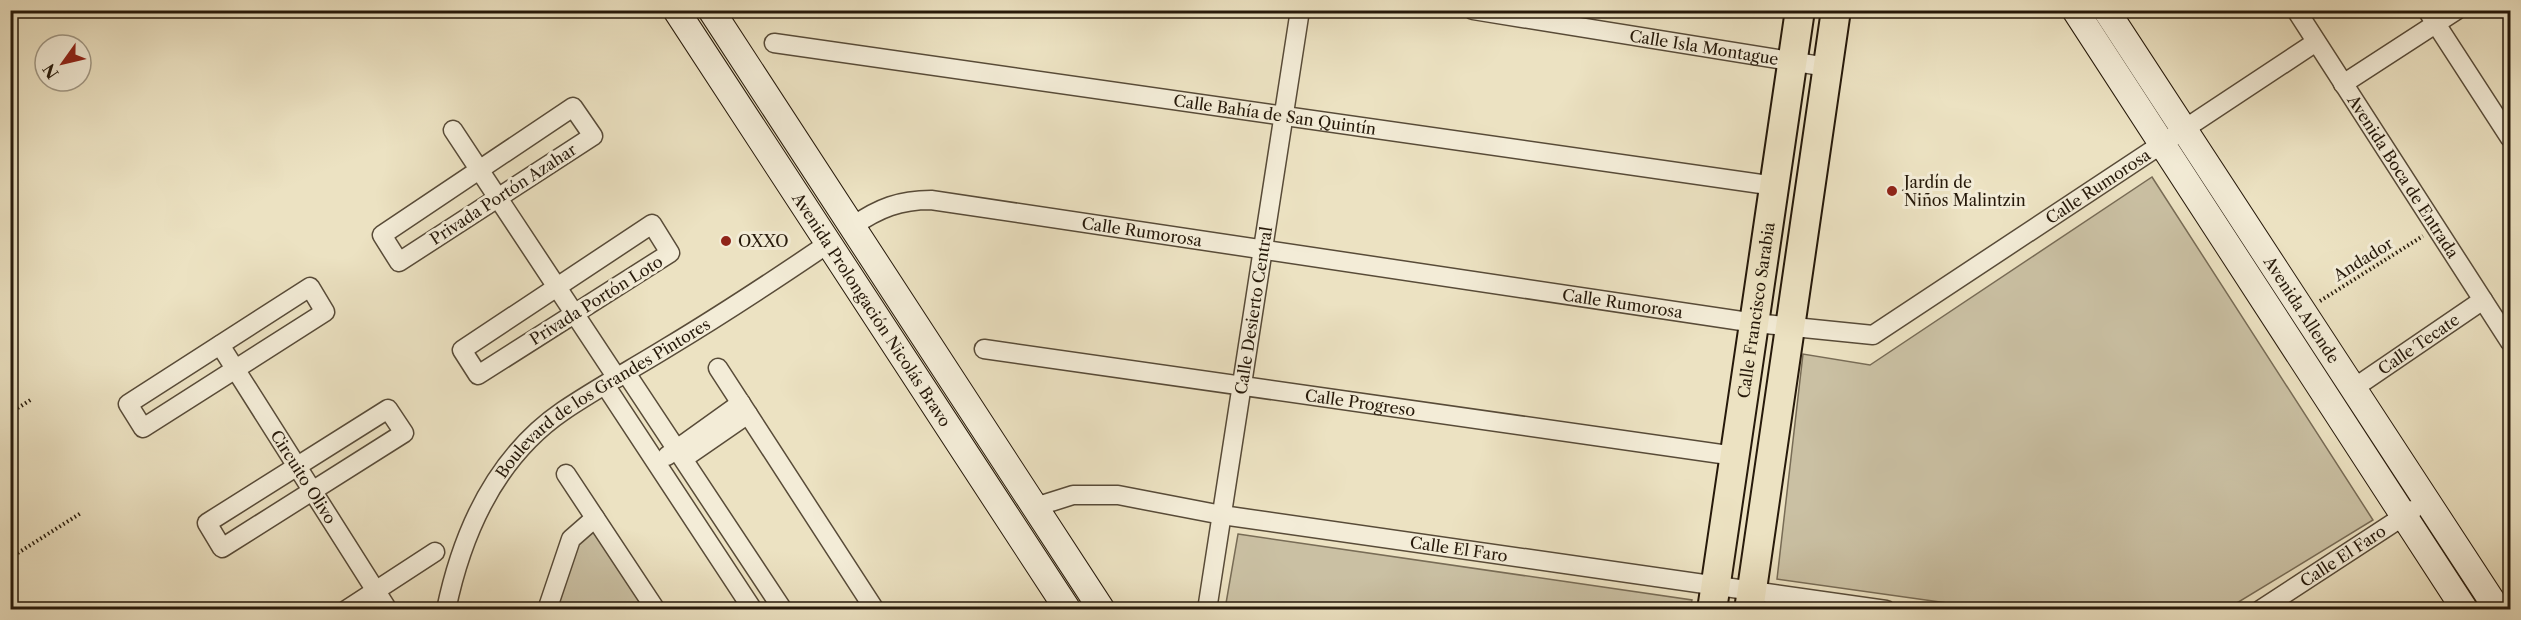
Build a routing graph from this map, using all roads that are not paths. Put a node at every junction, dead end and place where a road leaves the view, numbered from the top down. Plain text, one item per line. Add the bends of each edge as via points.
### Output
1 (676, 10) edge
2 (711, 10) edge
3 (1300, 10) edge
4 (1473, 10) edge
5 (1800, 10) edge
6 (1836, 10) edge
7 (2075, 10) edge
8 (2106, 10) edge
9 (2296, 10) edge
10 (2457, 10) edge
11 (2431, 17) edge
12 (2316, 42) junction
13 (774, 43) dead end
14 (1792, 61) junction
15 (1827, 67) junction
16 (2343, 84) junction
17 (1285, 115) junction
18 (453, 130) dead end
19 (2184, 130) junction
20 (2511, 138) edge
21 (2162, 144) junction
22 (479, 170) junction
23 (1775, 186) junction
24 (497, 197) junction
25 (853, 226) junction
26 (829, 243) junction
27 (1262, 248) junction
28 (557, 287) junction
29 (2483, 300) junction
30 (574, 314) junction
31 (1755, 323) junction
32 (1791, 327) junction
33 (2511, 342) edge
34 (220, 345) junction
35 (984, 349) dead end
36 (718, 368) dead end
37 (235, 369) junction
38 (616, 379) junction
39 (1244, 386) junction
40 (2354, 388) junction
41 (744, 408) junction
42 (680, 454) junction
43 (1735, 456) junction
44 (297, 466) junction
45 (660, 468) junction
46 (566, 474) dead end
47 (313, 491) junction
48 (2427, 501) junction
49 (1035, 507) junction
50 (1222, 515) junction
51 (2404, 516) junction
52 (595, 518) junction
53 (435, 552) dead end
54 (376, 590) junction
55 (1714, 597) edge
56 (1750, 600) edge
57 (346, 609) edge
58 (388, 609) edge
59 (446, 609) edge
60 (547, 609) edge
61 (656, 609) edge
62 (753, 609) edge
63 (783, 609) edge
64 (875, 609) edge
65 (1068, 609) edge
66 (1102, 609) edge
67 (1207, 609) edge
68 (1886, 609) edge
69 (2260, 609) edge
70 (2465, 609) edge
71 (2498, 609) edge

1 - 26 main road, Avenida Prolongación Nicolás Bravo
2 - 25 main road, Avenida Prolongación Nicolás Bravo
3 - 17 street, Calle Desierto Central
4 - 14 street, Calle Isla Montague
5 - 14 main road, Calle Francisco Sarabia
6 - 15 main road
7 - 21 main road, Avenida Allende
8 - 19 main road, Avenida Allende
9 - 12 street, Avenida Boca de Entrada
10 - 11 street
11 - 16 street
11 - 20 street
12 - 16 street, Avenida Boca de Entrada
12 - 19 street, Calle Rumorosa
13 - 17 street, Calle Bahía de San Quintín
14 - 15 street, Calle Isla Montague
14 - 23 main road, Calle Francisco Sarabia
15 - 32 main road
16 - 29 street, Avenida Boca de Entrada
17 - 23 street, Calle Bahía de San Quintín
17 - 27 street, Calle Desierto Central
18 - 22 street
19 - 21 street, Calle Rumorosa
19 - 40 main road, Avenida Allende
21 - 32 street, Calle Rumorosa via 1873,335
21 - 51 main road, Avenida Allende
22 - 24 street
22 - 24 street, Privada Portón Azahar via 573,107 593,136
22 - 24 street, Privada Portón Azahar via 382,235 399,262
23 - 31 main road, Calle Francisco Sarabia
24 - 28 street
25 - 26 main road
25 - 27 street, Calle Rumorosa via 895,203 931,200
25 - 49 main road, Avenida Prolongación Nicolás Bravo
26 - 38 street, Boulevard de los Grandes Pintores via 730,310
26 - 65 main road, Avenida Prolongación Nicolás Bravo
27 - 31 street, Calle Rumorosa
27 - 39 street, Calle Desierto Central
28 - 30 street
28 - 30 street, Privada Portón Loto via 462,350 467,358 478,375
28 - 30 street, Privada Portón Loto via 652,224 670,253
29 - 33 street, Avenida Boca de Entrada
29 - 40 street, Calle Tecate
30 - 38 street
31 - 32 street, Calle Rumorosa
31 - 43 main road, Calle Francisco Sarabia
32 - 56 main road
34 - 37 street, Circuito Olivo
34 - 37 street via 310,287 325,312
34 - 37 street via 128,404 143,428
35 - 39 street, Calle Progreso
36 - 41 street
37 - 44 street, Circuito Olivo
38 - 42 street
38 - 45 street
38 - 59 street, Boulevard de los Grandes Pintores via 554,419 501,472 468,531
39 - 43 street, Calle Progreso
39 - 50 street, Calle Desierto Central
40 - 48 main road, Avenida Allende
41 - 42 street
41 - 64 street
42 - 45 street
42 - 63 street
43 - 55 main road, Calle Francisco Sarabia
44 - 47 street, Circuito Olivo
44 - 47 street via 207,523 222,548
44 - 47 street via 388,409 404,433
45 - 62 street
46 - 52 street
47 - 54 street, Circuito Olivo
48 - 51 street, Calle El Faro
48 - 71 main road, Avenida Allende
49 - 50 street, Calle El Faro via 1073,495 1118,495
49 - 66 main road, Avenida Prolongación Nicolás Bravo
50 - 55 street, Calle El Faro
50 - 67 street, Calle Desierto Central
51 - 69 street, Calle El Faro
51 - 70 main road, Avenida Allende
52 - 60 street via 571,539
52 - 61 street
53 - 54 street
54 - 57 street
54 - 58 street, Circuito Olivo
55 - 56 street, Calle El Faro
56 - 68 street, Calle El Faro

